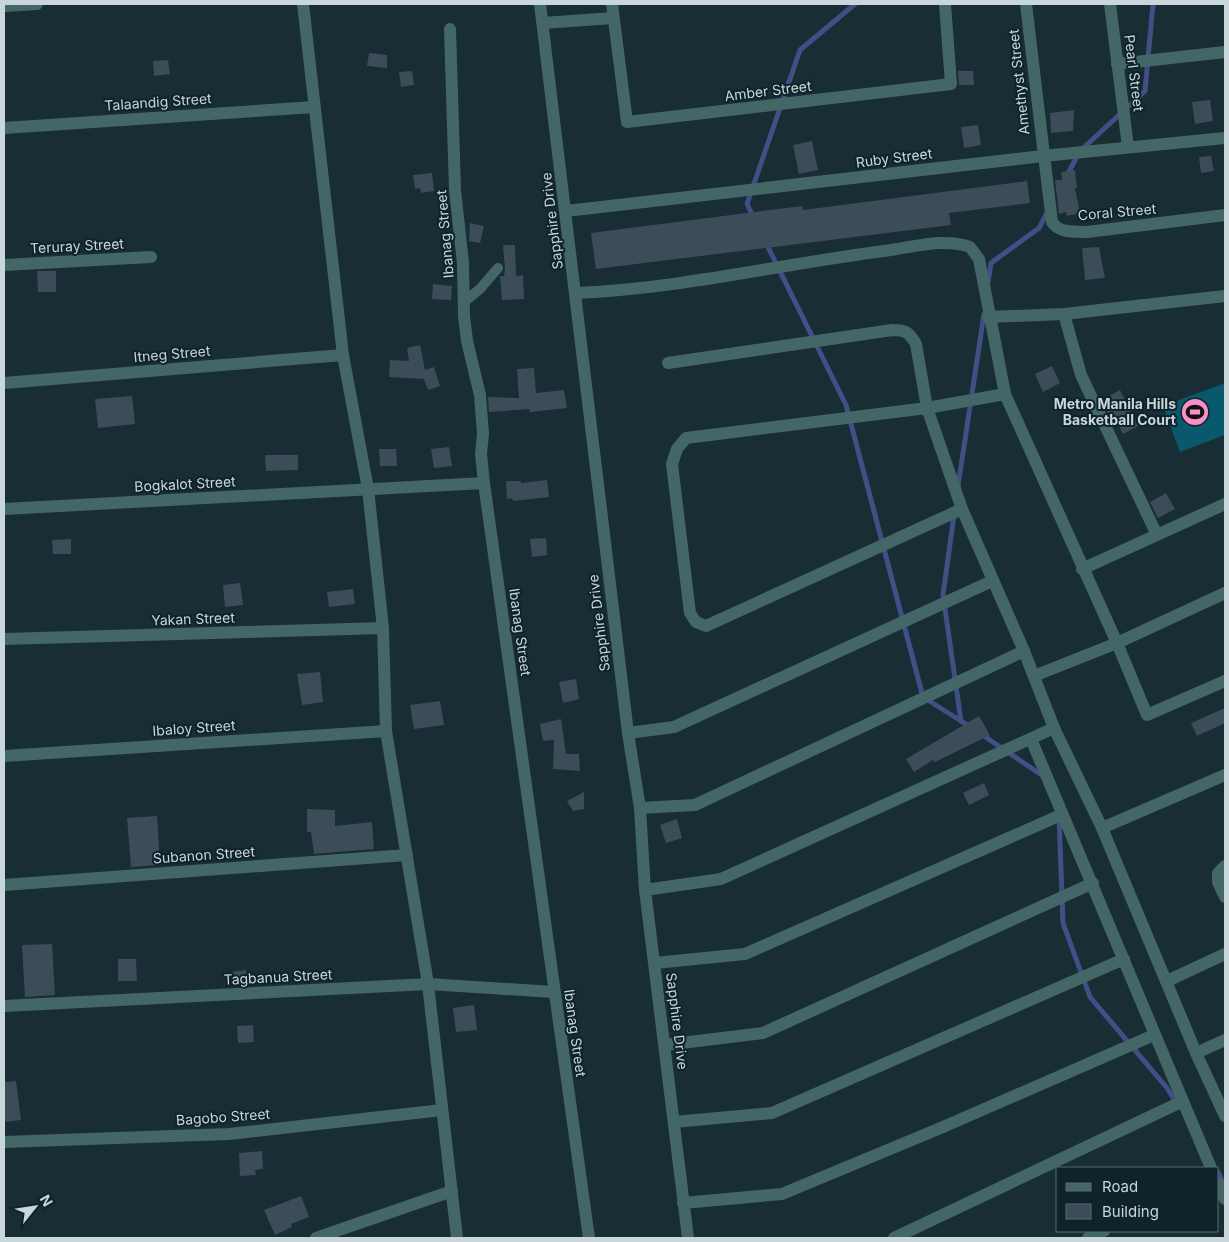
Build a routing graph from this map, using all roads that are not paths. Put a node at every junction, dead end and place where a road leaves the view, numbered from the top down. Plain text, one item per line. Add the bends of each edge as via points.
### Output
1 (37, 4) edge
2 (303, 4) edge
3 (540, 4) edge
4 (612, 4) edge
5 (945, 4) edge
6 (1026, 4) edge
7 (1110, 4) edge
8 (4, 6) edge
9 (613, 18) junction
10 (543, 24) junction
11 (450, 29) dead end
12 (1225, 52) edge
13 (1117, 64) junction
14 (314, 107) junction
15 (4, 128) edge
16 (1225, 138) edge
17 (1128, 147) junction
18 (1043, 156) junction
19 (566, 211) junction
20 (1225, 215) edge
21 (151, 257) dead end
22 (4, 265) edge
23 (498, 268) dead end
24 (576, 293) junction
25 (1225, 296) edge
26 (464, 302) junction
27 (1064, 314) junction
28 (988, 317) junction
29 (343, 355) junction
30 (668, 363) dead end
31 (4, 383) edge
32 (1004, 394) junction
33 (927, 408) junction
34 (484, 483) junction
35 (368, 489) junction
36 (1225, 504) edge
37 (4, 509) edge
38 (962, 509) junction
39 (1157, 534) junction
40 (1082, 569) junction
41 (992, 581) junction
42 (1225, 593) edge
43 (383, 628) junction
44 (4, 639) edge
45 (1117, 643) junction
46 (1024, 651) junction
47 (1034, 676) junction
48 (1225, 681) edge
49 (1054, 728) junction
50 (386, 730) junction
51 (628, 733) junction
52 (1031, 739) junction
53 (4, 756) edge
54 (1225, 776) edge
55 (640, 808) junction
56 (1061, 815) junction
57 (1102, 828) junction
58 (406, 855) junction
59 (1225, 866) edge
60 (1093, 883) junction
61 (4, 885) edge
62 (645, 890) junction
63 (1225, 897) edge
64 (1225, 954) edge
65 (1124, 959) junction
66 (654, 963) junction
67 (1166, 981) junction
68 (428, 984) junction
69 (554, 992) junction
70 (4, 1006) edge
71 (1154, 1035) junction
72 (1225, 1040) edge
73 (665, 1045) junction
74 (1196, 1053) junction
75 (1182, 1102) junction
76 (442, 1110) junction
77 (1225, 1116) edge
78 (674, 1122) junction
79 (4, 1142) edge
80 (1211, 1167) edge
81 (1219, 1186) edge
82 (452, 1191) junction
83 (1225, 1200) edge
84 (683, 1203) junction
85 (1102, 1232) edge
86 (316, 1238) edge
87 (457, 1238) edge
88 (588, 1238) edge
89 (688, 1238) edge
90 (894, 1238) edge
91 (1088, 1238) edge

1 - 8 street
2 - 14 street
3 - 10 street, Sapphire Drive
4 - 9 street, Amber Street
5 - 9 street, Amber Street via 951,84 627,122
6 - 18 street, Amethyst Street
7 - 13 street, Pearl Street
9 - 10 street
10 - 19 street, Sapphire Drive
11 - 26 street, Ibanag Street via 455,190
12 - 13 street
13 - 17 street, Pearl Street
14 - 15 street, Talaandig Street
14 - 29 street
16 - 17 street, Ruby Street
17 - 18 street, Ruby Street
18 - 19 street, Ruby Street
18 - 20 street, Coral Street via 1052,222 1058,230 1087,232
19 - 24 street, Sapphire Drive
21 - 22 street, Teruray Street
23 - 26 lane
24 - 28 street via 615,292 836,257 951,243 970,247 979,259
24 - 51 street, Sapphire Drive
25 - 27 street
26 - 34 street, Ibanag Street via 467,341 480,395
27 - 28 street
27 - 39 street via 1081,374
28 - 32 street
29 - 31 street, Itneg Street
29 - 35 street
30 - 33 street via 905,330 916,344
32 - 33 street
32 - 40 street
33 - 38 street
33 - 38 street via 686,438 677,448 672,464 690,613 696,622 706,626
34 - 35 street, Bogkalot Street
34 - 69 street, Ibanag Street
35 - 37 street, Bogkalot Street
35 - 43 street
36 - 39 street
38 - 41 street
39 - 40 street
40 - 45 street
41 - 46 street
41 - 51 street via 674,727
42 - 45 street
43 - 44 street, Yakan Street
43 - 50 street
45 - 47 street
45 - 48 street via 1146,715
46 - 47 street
46 - 55 street via 695,805
47 - 49 street
49 - 52 street
49 - 57 street
50 - 53 street, Ibaloy Street
50 - 58 street
51 - 55 street, Sapphire Drive
52 - 56 street
52 - 62 street via 721,880
54 - 57 street
55 - 62 street, Sapphire Drive
56 - 60 street
56 - 66 street via 745,954
57 - 67 street
58 - 61 street, Subanon Street
58 - 68 street
59 - 63 street via 1218,873 1218,882
60 - 65 street
60 - 73 street via 764,1033
62 - 66 street, Sapphire Drive
64 - 67 street
65 - 71 street
65 - 78 street via 772,1113
66 - 73 street, Sapphire Drive
67 - 74 street
68 - 69 street, Tagbanua Street
68 - 70 street, Tagbanua Street
68 - 76 street
69 - 88 street, Ibanag Street
71 - 75 street
71 - 84 street via 943,1128 782,1194
72 - 74 street
73 - 78 street, Sapphire Drive
74 - 77 street
75 - 80 street
75 - 90 street
76 - 79 street, Bagobo Street via 229,1134
76 - 82 street
78 - 84 street, Sapphire Drive
81 - 83 street
82 - 86 street
82 - 87 street
84 - 89 street, Sapphire Drive
85 - 91 street

